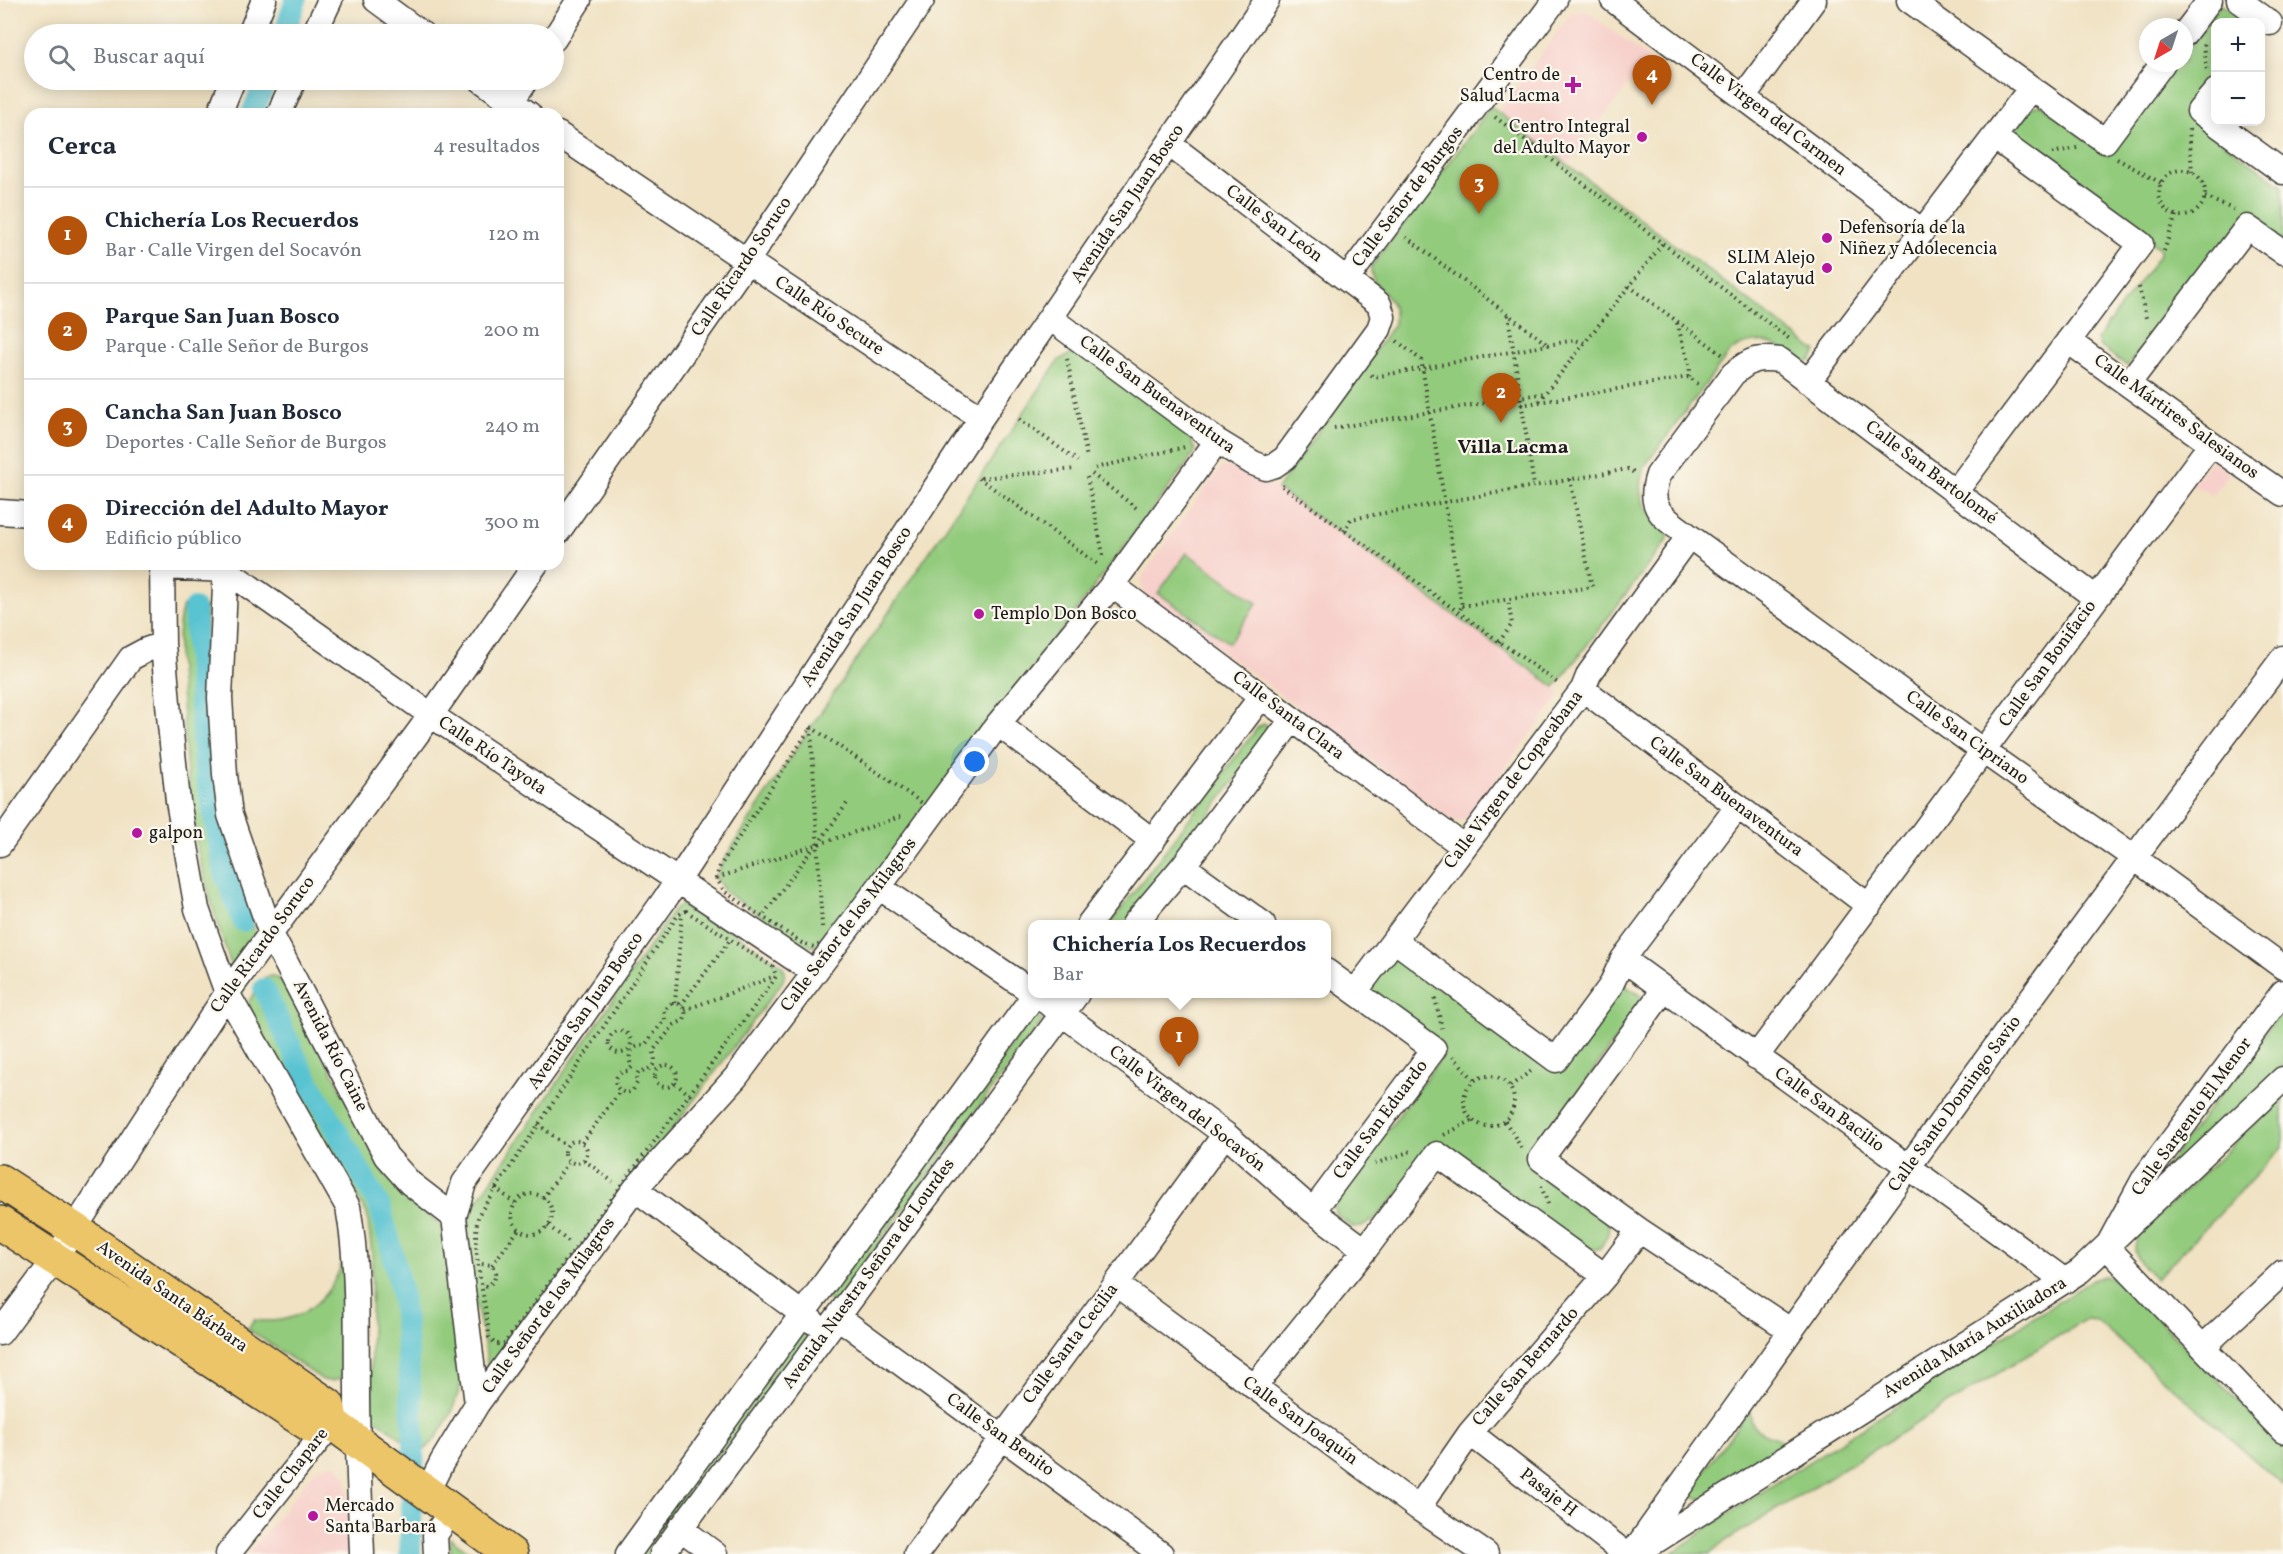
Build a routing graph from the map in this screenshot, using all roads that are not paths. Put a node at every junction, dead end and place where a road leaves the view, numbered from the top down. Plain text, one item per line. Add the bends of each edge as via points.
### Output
1 (264, 0) edge
2 (330, 0) edge
3 (376, 0) edge
4 (579, 0) edge
5 (922, 0) edge
6 (1268, 0) edge
7 (1555, 0) edge
8 (1613, 0) edge
9 (1814, 0) edge
10 (1909, 0) edge
11 (2210, 0) edge
12 (2239, 0) edge
13 (2271, 21) edge
14 (254, 24) edge
15 (319, 24) edge
16 (408, 24) edge
17 (564, 24) edge
18 (2194, 39) edge
19 (2157, 72) edge
20 (2031, 88) junction
21 (2211, 88) edge
22 (229, 90) edge
23 (290, 90) edge
24 (492, 90) edge
25 (522, 90) edge
26 (1743, 97) junction
27 (221, 108) edge
28 (282, 108) edge
29 (512, 108) edge
30 (515, 108) edge
31 (2211, 120) edge
32 (2220, 126) edge
33 (1994, 137) junction
34 (564, 138) edge
35 (1169, 144) junction
36 (2283, 172) edge
37 (1922, 231) junction
38 (2283, 252) edge
39 (747, 261) junction
40 (1347, 279) junction
41 (1050, 318) junction
42 (2068, 340) junction
43 (1808, 382) junction
44 (2128, 384) junction
45 (981, 418) junction
46 (1217, 441) junction
47 (2211, 444) junction
48 (1266, 468) joint
49 (1956, 491) junction
50 (1655, 493) joint
51 (2283, 494) edge
52 (0, 512) edge
53 (24, 514) edge
54 (564, 523) edge
55 (1689, 536) junction
56 (162, 570) edge
57 (226, 570) edge
58 (230, 570) edge
59 (532, 570) edge
60 (1109, 578) junction
61 (2096, 598) junction
62 (163, 644) junction
63 (2283, 658) edge
64 (1584, 689) junction
65 (1262, 697) junction
66 (431, 714) junction
67 (1292, 720) junction
68 (998, 724) junction
69 (1983, 751) junction
70 (1738, 806) junction
71 (1153, 841) junction
72 (0, 844) edge
73 (1464, 847) junction
74 (2133, 856) junction
75 (1183, 866) junction
76 (677, 882) junction
77 (879, 887) junction
78 (1869, 906) junction
79 (1092, 920) edge
80 (1137, 920) edge
81 (1257, 920) edge
82 (272, 934) junction
83 (1394, 940) junction
84 (1623, 959) junction
85 (2283, 967) edge
86 (814, 972) junction
87 (1331, 974) edge
88 (1028, 989) edge
89 (1664, 991) junction
90 (1355, 992) junction
91 (2283, 992) edge
92 (227, 993) junction
93 (1030, 998) edge
94 (1041, 998) edge
95 (1073, 998) edge
96 (1061, 1013) junction
97 (1756, 1057) junction
98 (2283, 1079) edge
99 (1224, 1134) junction
100 (1910, 1167) junction
101 (0, 1181) edge
102 (628, 1188) junction
103 (1313, 1211) junction
104 (454, 1217) junction
105 (0, 1223) edge
106 (74, 1229) junction
107 (1639, 1230) junction
108 (2107, 1247) junction
109 (1365, 1250) junction
110 (55, 1259) junction
111 (2283, 1272) edge
112 (1605, 1276) junction
113 (2065, 1281) junction
114 (1116, 1284) junction
115 (802, 1313) junction
116 (832, 1324) junction
117 (1790, 1330) junction
118 (0, 1333) edge
119 (2203, 1347) junction
120 (1254, 1387) junction
121 (477, 1404) junction
122 (332, 1423) junction
123 (2283, 1431) edge
124 (1470, 1432) junction
125 (1002, 1437) junction
126 (358, 1442) junction
127 (425, 1490) junction
128 (1418, 1508) junction
129 (680, 1528) junction
130 (228, 1554) edge
131 (362, 1554) edge
132 (436, 1554) edge
133 (511, 1554) edge
134 (628, 1554) edge
135 (662, 1554) edge
136 (715, 1554) edge
137 (916, 1554) edge
138 (1161, 1554) edge
139 (1486, 1554) edge
140 (1626, 1554) edge
141 (1634, 1554) edge

1 - 14 street
2 - 15 street
3 - 16 street
4 - 17 street
5 - 39 street, Calle Ricardo Soruco
6 - 35 street, Avenida San Juan Bosco
7 - 40 street, Calle Señor de Burgos
8 - 26 street, Calle Virgen del Carmen
9 - 26 street
10 - 20 street
11 - 18 street
12 - 13 street
19 - 20 street via 2107,148
20 - 33 street
21 - 31 street via 2199,111
22 - 27 street
23 - 28 street
24 - 29 street
25 - 30 street
26 - 37 street, Calle Virgen del Carmen
32 - 36 street
33 - 37 street
33 - 42 street via 2140,244
34 - 39 street, Calle Río Secure
35 - 40 street, Calle San León
35 - 41 street, Avenida San Juan Bosco
37 - 43 street
38 - 44 street via 2243,219
39 - 45 street, Calle Río Secure
39 - 54 street, Calle Ricardo Soruco
40 - 48 street, Calle San León via 1379,304 1383,317 1379,329 1285,458
41 - 45 street, Avenida San Juan Bosco
41 - 46 street, Calle San Buenaventura
42 - 44 street, Calle Mártires Salesianos
42 - 49 street
43 - 49 street, Calle San Bartolomé
43 - 50 street, Calle San Bartolomé via 1780,360 1751,363 1733,374 1658,475
44 - 47 street, Calle Mártires Salesianos
45 - 76 street, Avenida San Juan Bosco
46 - 48 street, Calle San Buenaventura
46 - 60 street, Calle Señor de los Milagros
47 - 51 street, Calle Mártires Salesianos
47 - 61 street, Calle San Bonifacio
49 - 61 street, Calle San Bartolomé
50 - 55 street, Calle San Cipriano via 1662,516
52 - 53 street
55 - 64 street, Calle Virgen de Copacabana via 1588,674
55 - 69 street, Calle San Cipriano
56 - 62 street
57 - 82 street, Avenida Río Caine via 220,698 226,785 230,815
58 - 66 street, Calle Río Tayota
59 - 66 street, Calle Ricardo Soruco
60 - 65 street, Calle Santa Clara
60 - 68 street, Calle Señor de los Milagros
61 - 69 street, Calle San Bonifacio
62 - 72 street via 131,658
62 - 92 street via 178,801 197,909
63 - 74 street, Calle Santo Domingo Savio
64 - 70 street, Calle San Buenaventura
64 - 73 street, Calle Virgen de Copacabana
65 - 67 street, Calle Santa Clara
65 - 71 street
66 - 76 street, Calle Río Tayota
66 - 82 street, Calle Ricardo Soruco
67 - 73 street, Calle Santa Clara
67 - 75 street
68 - 71 street
68 - 77 street, Calle Señor de los Milagros
69 - 74 street, Calle San Cipriano
69 - 78 street, Calle San Bonifacio
70 - 78 street, Calle San Buenaventura
70 - 84 street
71 - 79 street
73 - 83 street, Calle Virgen de Copacabana
74 - 85 street, Calle San Cipriano
74 - 100 street, Calle Santo Domingo Savio
75 - 80 street
75 - 81 street
76 - 86 street, Calle Río Tayota
76 - 104 street, Avenida San Juan Bosco via 464,1183
77 - 86 street, Calle Señor de los Milagros
77 - 88 street, Calle Virgen del Socavón
78 - 97 street, Calle San Bonifacio
82 - 92 street, Calle Ricardo Soruco
82 - 104 street, Avenida Río Caine via 386,1156 410,1183
83 - 84 street via 1554,1059 1610,987
83 - 90 street, Calle Virgen de Copacabana
84 - 89 street, Calle San Bacilio
86 - 102 street, Calle Señor de los Milagros via 736,1077
87 - 90 street, Calle San Eduardo
89 - 97 street, Calle San Bacilio
89 - 107 street via 1535,1164
90 - 103 street, Calle San Eduardo via 1434,1049
91 - 108 street, Calle Sargento El Menor via 2145,1177
92 - 106 street, Calle Ricardo Soruco
92 - 126 street via 348,1207 357,1279
93 - 115 street, Avenida Nuestra Señora de Lourdes
94 - 96 street, Calle Virgen del Socavón
95 - 96 street, Avenida Nuestra Señora de Lourdes
96 - 99 street, Calle Virgen del Socavón
96 - 116 street, Avenida Nuestra Señora de Lourdes
97 - 100 street, Calle San Bacilio
98 - 108 street, Avenida María Auxiliadora
99 - 103 street, Calle Virgen del Socavón
99 - 114 street, Calle Santa Cecilia
100 - 113 street, Calle San Bacilio
100 - 117 street, Calle Santo Domingo Savio
101 - 106 highway, Avenida Santa Bárbara
102 - 115 street, Calle San Benito
102 - 121 street, Calle Señor de los Milagros
103 - 109 street, Calle Virgen del Socavón
104 - 121 street
105 - 110 highway, Avenida Santa Bárbara
106 - 110 street, Calle Ricardo Soruco
106 - 122 highway, Avenida Santa Bárbara via 328,1405
107 - 112 street, Calle San Bernardo
107 - 117 street
108 - 113 street, Avenida María Auxiliadora
108 - 119 street
109 - 112 street via 1432,1146
109 - 120 street
110 - 118 street, Calle Ricardo Soruco
110 - 122 highway, Avenida Santa Bárbara via 313,1427
111 - 119 street
112 - 124 street, Calle San Bernardo
113 - 141 street, Avenida María Auxiliadora
114 - 120 street, Calle San Joaquín
114 - 125 street, Calle Santa Cecilia
115 - 116 street, Calle San Benito
115 - 134 street, Avenida Nuestra Señora de Lourdes
116 - 125 street, Calle San Benito
116 - 129 street, Avenida Nuestra Señora de Lourdes
117 - 141 street, Calle Santo Domingo Savio
119 - 123 street
120 - 128 street, Calle San Joaquín
121 - 127 street
122 - 126 highway, Avenida Santa Bárbara
122 - 130 street, Calle Chapare
124 - 128 street, Calle San Bernardo
124 - 140 street, Pasaje H
125 - 137 street, Calle Santa Cecilia
125 - 138 street, Calle San Benito
126 - 127 highway, Avenida Santa Bárbara
126 - 131 street
127 - 132 street
127 - 133 highway, Avenida Santa Bárbara
128 - 139 street, Calle San Joaquín
129 - 135 street, Avenida Nuestra Señora de Lourdes
129 - 136 street

